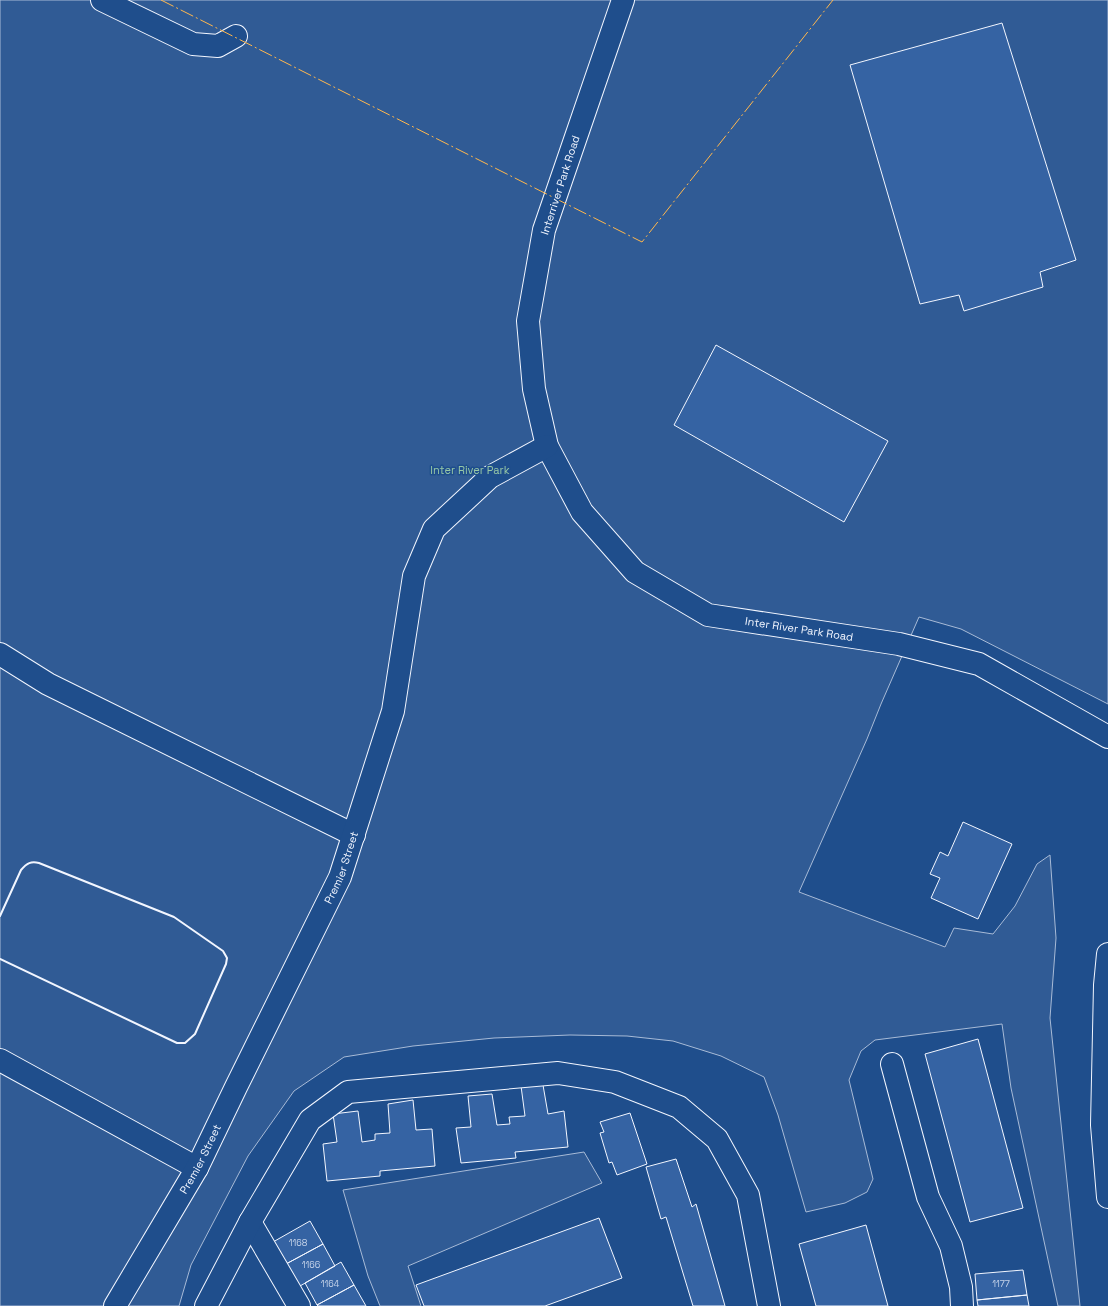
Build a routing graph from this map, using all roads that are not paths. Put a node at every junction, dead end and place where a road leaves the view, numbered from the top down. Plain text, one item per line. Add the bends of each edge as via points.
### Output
1 (102, 0) edge
2 (623, 0) edge
3 (236, 36) dead end
4 (547, 446) junction
5 (0, 654) edge
6 (1108, 737) edge
7 (354, 835) junction
8 (1108, 954) edge
9 (0, 1060) edge
10 (892, 1064) dead end
11 (197, 1168) junction
12 (1108, 1197) edge
13 (250, 1222) junction
14 (115, 1306) edge
15 (206, 1306) edge
16 (299, 1306) edge
17 (768, 1306) edge
18 (962, 1306) edge

1 - 3 street via 192,44 218,46
2 - 4 street, Interriver Park Road via 544,230 537,268 528,321 534,389
4 - 6 street, Inter River Park Road via 582,512 635,572 708,615 899,644 979,664
4 - 7 street, Premier Street via 490,477 434,529 414,576 393,711
5 - 7 street via 48,684
7 - 11 street, Premier Street via 340,877
8 - 12 street via 1102,1125
9 - 11 street
10 - 18 street via 928,1197 950,1246
11 - 14 street, Premier Street
13 - 15 street
13 - 16 street
13 - 17 street via 310,1120 348,1092 558,1074 615,1082 679,1107 717,1139 748,1195

